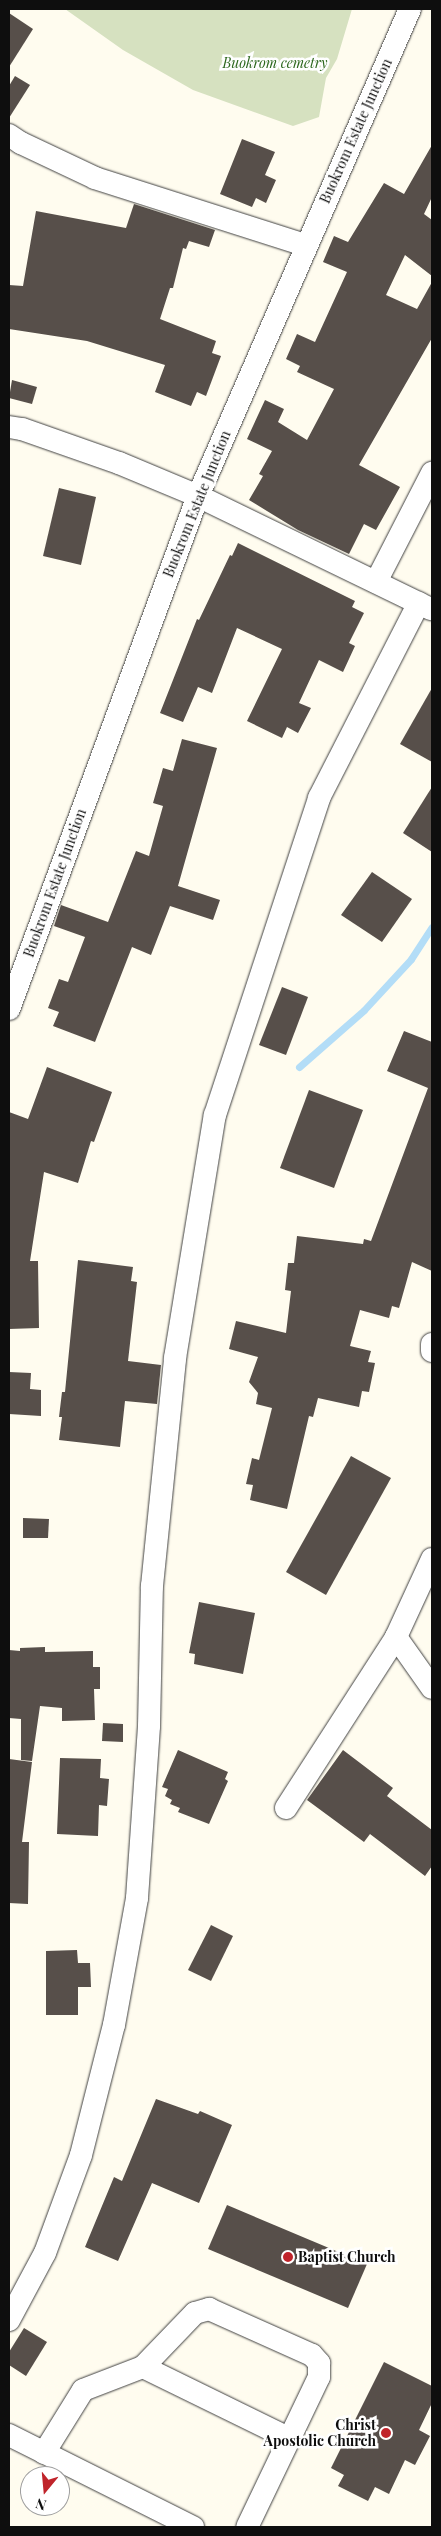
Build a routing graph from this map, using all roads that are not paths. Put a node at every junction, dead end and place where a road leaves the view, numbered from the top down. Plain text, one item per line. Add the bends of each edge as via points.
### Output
1 (410, 9) edge
2 (9, 135) edge
3 (305, 245) junction
4 (9, 427) edge
5 (432, 472) edge
6 (198, 496) junction
7 (376, 582) junction
8 (426, 607) edge
9 (9, 1008) edge
10 (432, 1344) edge
11 (432, 1351) edge
12 (432, 1559) edge
13 (396, 1636) junction
14 (432, 1688) edge
15 (286, 1808) dead end
16 (9, 2320) edge
17 (143, 2367) junction
18 (9, 2435) edge
19 (290, 2439) junction
20 (44, 2453) junction
21 (193, 2527) edge
22 (247, 2527) edge

1 - 3 street, Buokrom Estate Junction
2 - 3 street via 95,178
3 - 6 street, Buokrom Estate Junction
4 - 6 street via 119,463
5 - 7 street
6 - 7 street
6 - 9 street, Buokrom Estate Junction
7 - 8 street
8 - 16 street via 319,798 215,1115 174,1368 152,1586 149,1726 137,1898 114,2025 81,2155 46,2253
10 - 11 street
12 - 13 street
13 - 14 street
13 - 15 street
17 - 19 street
17 - 19 street via 195,2313 209,2309 312,2355 319,2363 319,2377
17 - 20 street via 83,2390
18 - 20 street
19 - 22 street
20 - 21 street

